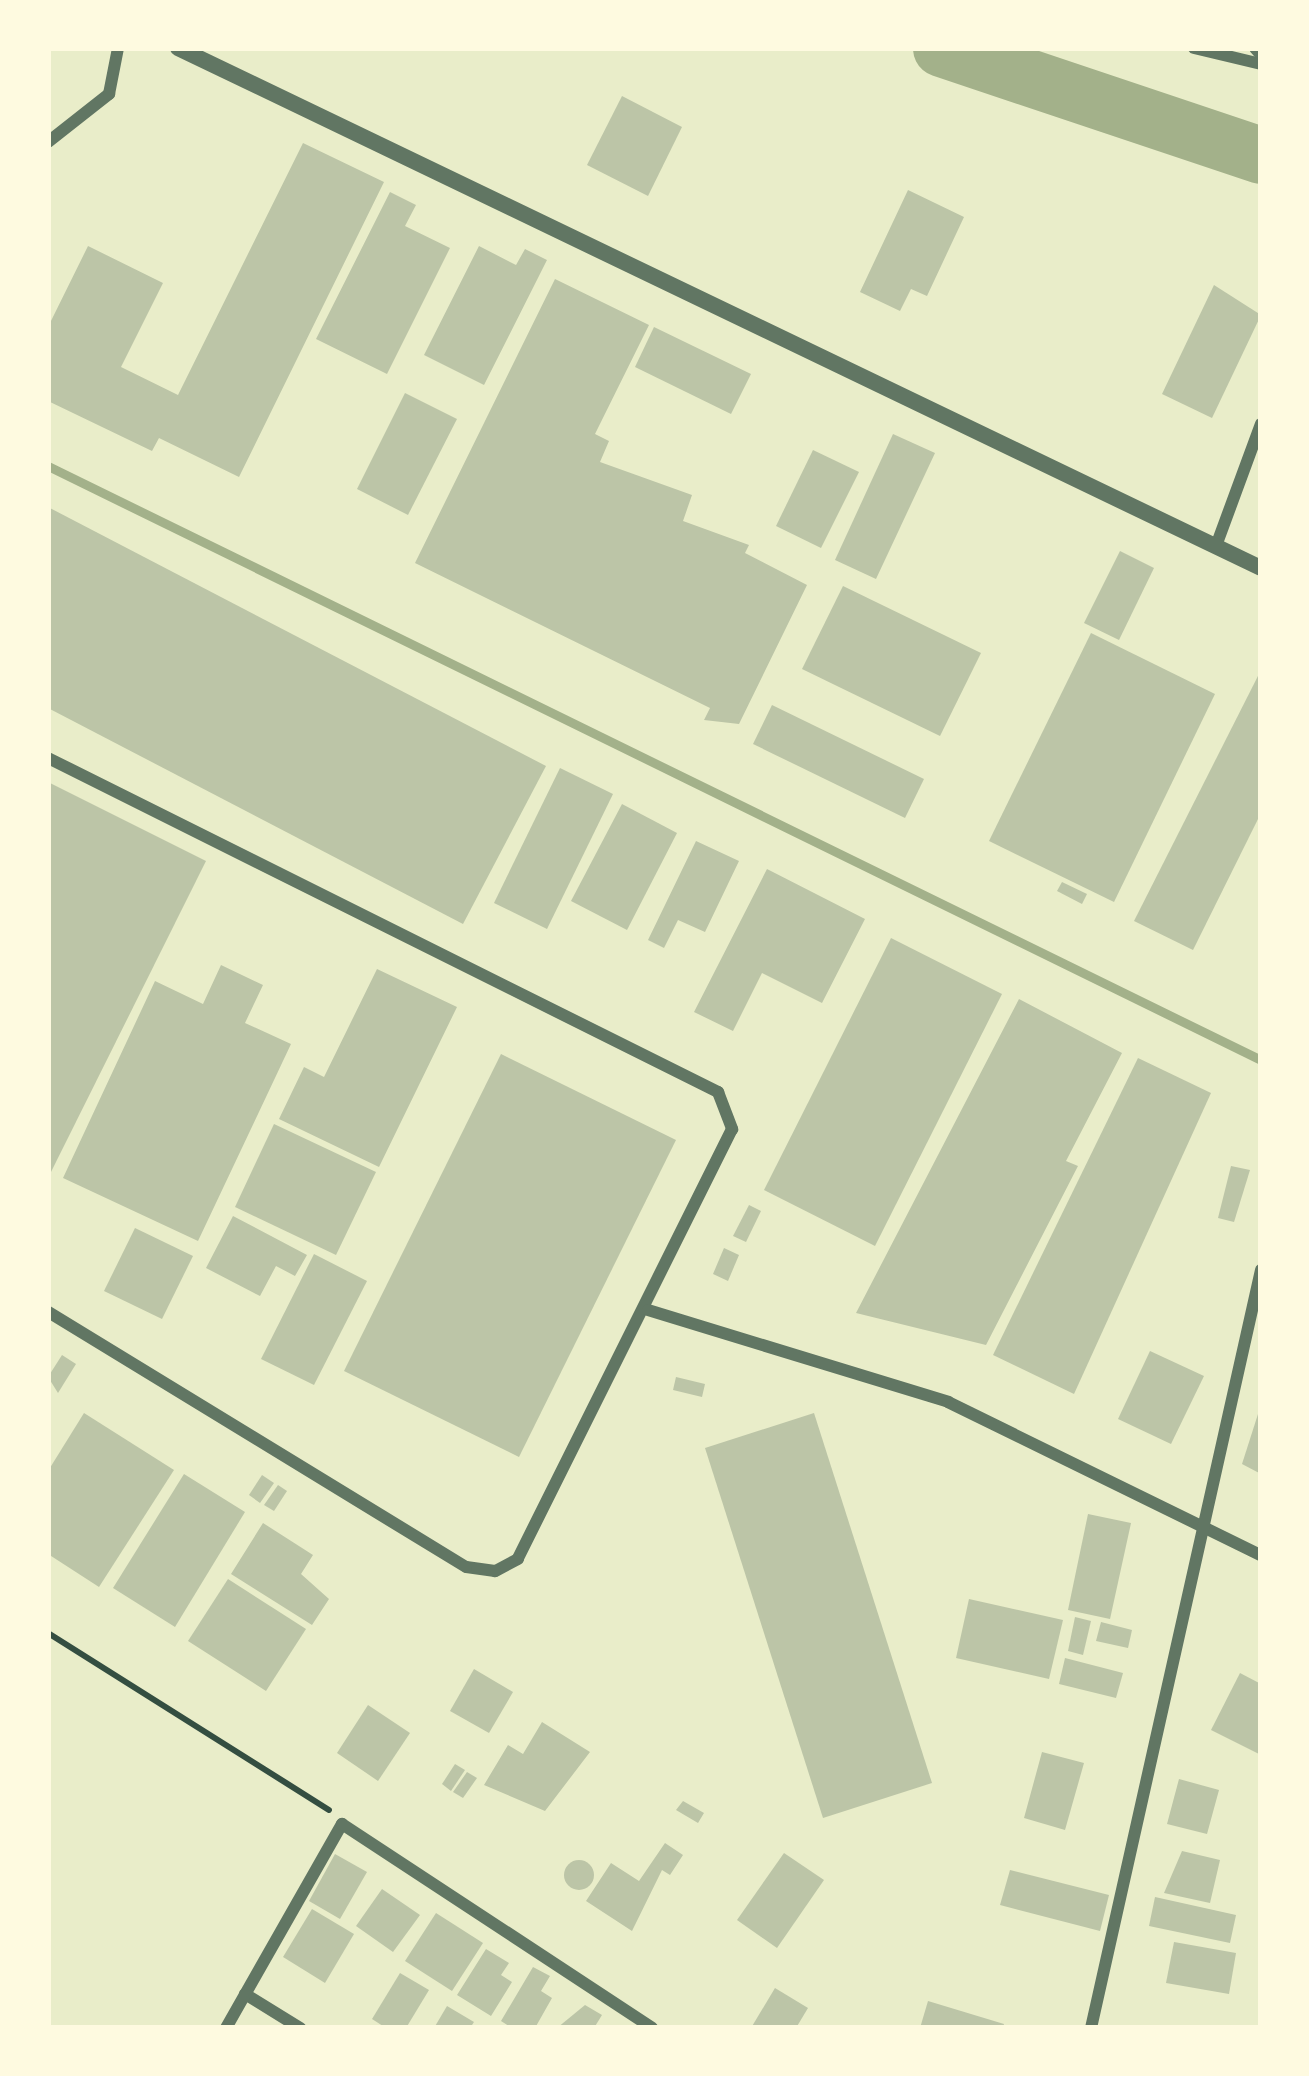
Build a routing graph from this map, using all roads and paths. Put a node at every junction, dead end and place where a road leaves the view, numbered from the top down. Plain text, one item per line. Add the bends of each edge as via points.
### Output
1 (118, 48) edge
2 (178, 48) edge
3 (1194, 48) edge
4 (1261, 64) edge
5 (48, 142) edge
6 (1261, 424) edge
7 (1216, 546) junction
8 (1261, 568) edge
9 (48, 758) edge
10 (1261, 1270) edge
11 (648, 1310) junction
12 (48, 1312) edge
13 (1206, 1528) junction
14 (1261, 1555) edge
15 (48, 1633) edge
16 (342, 1823) junction
17 (245, 1994) junction
18 (226, 2028) edge
19 (300, 2028) edge
20 (652, 2028) edge
21 (1091, 2028) edge

1 - 5 street via 109,94
2 - 7 street
3 - 4 street
6 - 7 street
7 - 8 street
9 - 11 street via 718,1091 732,1130
10 - 13 street
11 - 12 street via 518,1559 495,1571 466,1568
11 - 13 street via 948,1402
13 - 14 street
13 - 21 street
15 - 16 path
16 - 17 street
16 - 20 street
17 - 18 street
17 - 19 street

